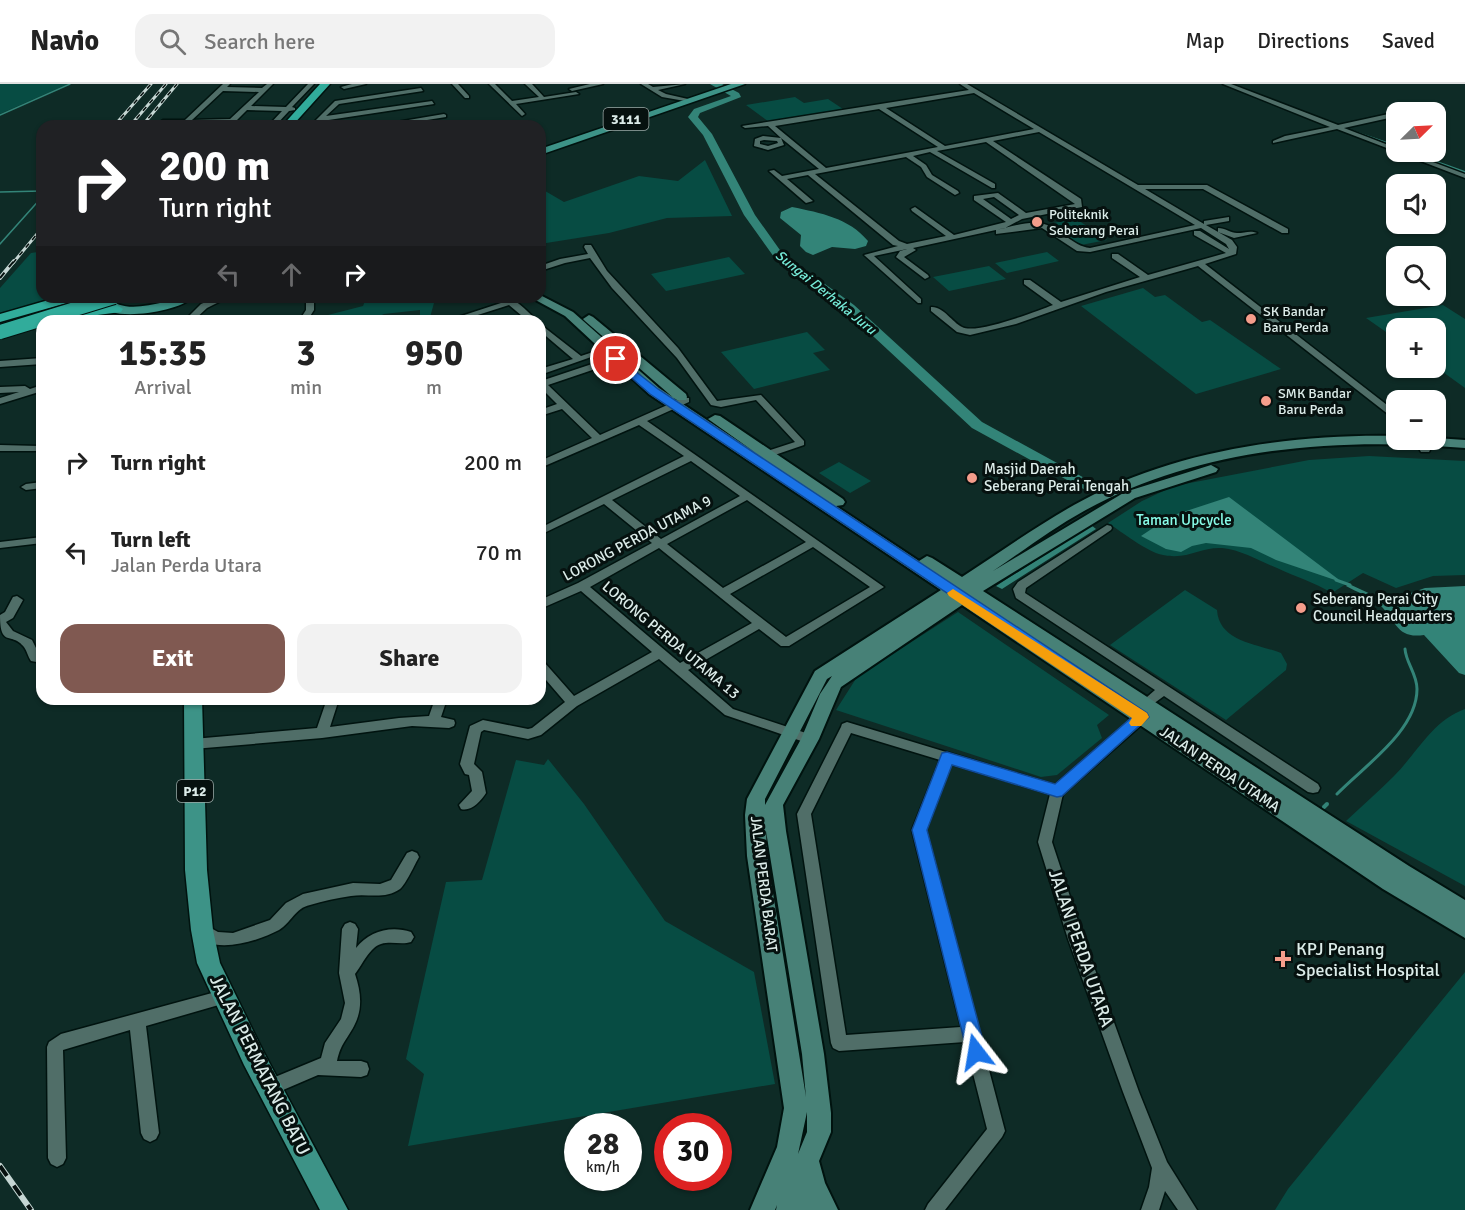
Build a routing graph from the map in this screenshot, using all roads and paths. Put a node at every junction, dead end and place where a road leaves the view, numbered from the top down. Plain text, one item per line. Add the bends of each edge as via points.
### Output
1 (270, 84) edge
2 (311, 84) edge
3 (325, 84) edge
4 (333, 84) edge
5 (363, 84) edge
6 (455, 84) edge
7 (492, 84) edge
8 (528, 84) edge
9 (600, 84) edge
10 (644, 84) edge
11 (682, 84) edge
12 (963, 84) edge
13 (1226, 84) edge
14 (735, 85) edge
15 (224, 87) edge
16 (344, 87) dead end
17 (419, 87) edge
18 (572, 89) edge
19 (652, 89) junction
20 (264, 90) junction
21 (714, 91) junction
22 (975, 91) junction
23 (541, 96) dead end
24 (466, 97) dead end
25 (665, 101) junction
26 (432, 103) junction
27 (512, 103) junction
28 (881, 107) junction
29 (246, 108) junction
30 (287, 109) junction
31 (303, 109) junction
32 (522, 114) dead end
33 (444, 116) junction
34 (1386, 117) edge
35 (320, 119) joint
36 (188, 120) edge
37 (234, 120) edge
38 (277, 120) edge
39 (293, 120) edge
40 (300, 120) edge
41 (417, 120) edge
42 (446, 120) edge
43 (770, 125) junction
44 (1337, 125) junction
45 (745, 126) dead end
46 (1040, 130) junction
47 (784, 140) junction
48 (987, 140) junction
49 (1275, 142) dead end
50 (756, 145) dead end
51 (1386, 146) edge
52 (546, 148) edge
53 (546, 148) edge
54 (942, 148) junction
55 (931, 150) junction
56 (904, 155) junction
57 (1428, 162) edge
58 (824, 170) junction
59 (772, 171) dead end
60 (810, 173) junction
61 (1465, 176) edge
62 (782, 178) junction
63 (992, 186) dead end
64 (1135, 187) junction
65 (1147, 187) junction
66 (955, 194) dead end
67 (809, 201) dead end
68 (915, 209) dead end
69 (1025, 216) junction
70 (1227, 219) dead end
71 (1010, 222) junction
72 (1204, 224) junction
73 (1189, 228) junction
74 (1285, 231) dead end
75 (1253, 233) dead end
76 (952, 237) junction
77 (904, 246) junction
78 (1232, 254) junction
79 (1115, 256) dead end
80 (1199, 263) junction
81 (546, 267) edge
82 (924, 277) dead end
83 (1148, 278) junction
84 (1027, 282) dead end
85 (546, 294) edge
86 (918, 301) dead end
87 (546, 302) edge
88 (53, 303) edge
89 (79, 303) edge
90 (171, 303) edge
91 (177, 303) edge
92 (211, 303) edge
93 (508, 303) edge
94 (512, 303) edge
95 (118, 305) edge
96 (1059, 305) junction
97 (934, 309) dead end
98 (36, 315) edge
99 (38, 315) edge
100 (73, 315) edge
101 (77, 315) edge
102 (130, 315) edge
103 (163, 315) edge
104 (194, 315) edge
105 (469, 315) edge
106 (526, 315) edge
107 (0, 318) edge
108 (36, 325) edge
109 (36, 325) edge
110 (0, 326) edge
111 (546, 333) edge
112 (0, 334) edge
113 (590, 356) dead end
114 (579, 359) junction
115 (616, 359) junction
116 (36, 361) edge
117 (0, 364) edge
118 (546, 370) edge
119 (546, 381) edge
120 (36, 388) edge
121 (546, 388) edge
122 (36, 389) edge
123 (0, 390) edge
124 (0, 401) edge
125 (681, 403) junction
126 (563, 405) junction
127 (1386, 408) edge
128 (546, 411) edge
129 (640, 421) junction
130 (599, 439) junction
131 (1446, 444) edge
132 (1465, 444) edge
133 (1386, 447) edge
134 (0, 448) edge
135 (1446, 448) edge
136 (36, 451) edge
137 (1465, 452) edge
138 (762, 456) junction
139 (691, 457) junction
140 (546, 462) edge
141 (36, 486) edge
142 (26, 487) dead end
143 (747, 496) junction
144 (604, 500) junction
145 (1107, 528) dead end
146 (546, 529) edge
147 (36, 541) edge
148 (813, 542) junction
149 (661, 544) junction
150 (0, 545) edge
151 (582, 586) junction
152 (960, 590) junction
153 (723, 593) junction
154 (18, 600) dead end
155 (546, 602) edge
156 (0, 621) edge
157 (759, 623) junction
158 (660, 653) junction
159 (36, 658) edge
160 (679, 669) junction
161 (546, 672) edge
162 (1163, 690) junction
163 (573, 704) junction
164 (193, 705) edge
165 (331, 705) edge
166 (439, 705) edge
167 (1144, 710) junction
168 (434, 720) junction
169 (449, 723) dead end
170 (790, 732) junction
171 (322, 733) junction
172 (810, 739) junction
173 (193, 744) junction
174 (947, 758) junction
175 (1313, 788) dead end
176 (1057, 791) junction
177 (466, 805) dead end
178 (755, 831) junction
179 (776, 831) junction
180 (412, 857) dead end
181 (1465, 910) edge
182 (350, 929) dead end
183 (1465, 929) edge
184 (202, 930) junction
185 (406, 937) dead end
186 (346, 973) junction
187 (223, 997) junction
188 (137, 1021) junction
189 (972, 1034) junction
190 (320, 1068) junction
191 (361, 1069) dead end
192 (269, 1088) junction
193 (150, 1133) dead end
194 (57, 1158) dead end
195 (808, 1163) junction
196 (1161, 1168) junction
197 (779, 1202) edge
198 (335, 1210) edge
199 (818, 1210) edge
200 (826, 1210) edge
201 (934, 1210) edge
202 (1150, 1210) edge
203 (1188, 1210) edge

1 - 20 street
2 - 30 street
3 - 31 highway
4 - 40 highway
5 - 16 street
6 - 24 street
7 - 27 street
8 - 23 street
9 - 18 street
10 - 19 street
11 - 19 street
12 - 22 street
13 - 44 street
14 - 21 main road, 3111
15 - 20 street
15 - 36 street
17 - 26 street
17 - 35 street via 337,102
18 - 27 street
19 - 25 street
20 - 29 street
21 - 25 main road, 3111
21 - 52 main road, 3111
22 - 28 street
22 - 46 street
25 - 53 main road, 3111
26 - 33 street
26 - 35 street
27 - 32 street
28 - 43 street via 855,111 858,115 850,118 806,119 803,126
28 - 54 street
29 - 30 street
29 - 37 street
30 - 31 street
30 - 38 street
31 - 39 highway
33 - 41 street
33 - 42 street
34 - 44 street
43 - 45 street
43 - 47 street
44 - 49 street
44 - 51 street
46 - 48 street
46 - 64 street
47 - 50 street via 772,148
47 - 58 street
48 - 54 street
48 - 69 street via 1080,203
54 - 55 street
55 - 56 street
55 - 63 street
56 - 58 street via 888,165 868,162
56 - 66 street via 924,166 929,176
57 - 61 street
58 - 60 street
59 - 62 street
60 - 62 street
60 - 77 street
62 - 67 street
64 - 65 street
64 - 72 street
65 - 72 street
65 - 74 street via 1204,187
68 - 76 street
69 - 71 street
69 - 71 street via 998,196 977,198
70 - 72 street
71 - 76 street
72 - 73 street
72 - 75 street via 1234,237
72 - 78 street via 1232,244
73 - 78 street
73 - 82 street via 1085,250 1034,224 900,254
76 - 77 street
77 - 86 street via 867,256
78 - 80 street
79 - 83 street
80 - 83 street
80 - 127 street
81 - 138 street via 590,251 675,350 714,403 758,397 801,443
83 - 96 street
84 - 96 street
85 - 125 street, JALAN PERDA UTAMA via 580,311
87 - 115 street, JALAN PERDA UTAMA via 569,314
88 - 107 highway
89 - 99 highway
90 - 95 main road via 154,309
91 - 103 main road
92 - 104 street
93 - 105 street
94 - 106 street
95 - 100 highway
95 - 101 highway, bridge
95 - 102 main road
96 - 97 street via 967,333
98 - 110 highway
108 - 112 highway, bridge
109 - 112 highway, bridge
111 - 114 street
113 - 114 street
114 - 118 street
115 - 119 street
115 - 125 street, JALAN PERDA UTAMA via 654,391
116 - 117 street
120 - 123 street
121 - 126 street
122 - 124 street
125 - 129 street
125 - 138 street, JALAN PERDA UTAMA
126 - 128 street
126 - 130 street
129 - 130 street
129 - 139 street
130 - 140 street
131 - 132 street
133 - 152 street, JALAN PERDA BARAT via 1309,451 1245,460 1124,491
134 - 136 street
135 - 137 street
138 - 152 street, JALAN PERDA UTAMA
139 - 143 street
139 - 144 street
141 - 142 street
143 - 148 street
143 - 149 street, LORONG PERDA UTAMA 9
144 - 146 street
144 - 149 street
145 - 162 street via 1022,585 1020,595
147 - 150 street
148 - 153 street
148 - 157 street via 878,587 785,643
149 - 151 street, LORONG PERDA UTAMA 9
149 - 153 street
151 - 155 street, LORONG PERDA UTAMA 9
151 - 158 street, LORONG PERDA UTAMA 13
152 - 167 street, JALAN PERDA UTAMA
152 - 170 street, JALAN PERDA BARAT via 821,675
152 - 172 street, JALAN PERDA BARAT via 835,683
153 - 157 street
154 - 156 street
156 - 159 street via 9,634 28,643
157 - 160 street
158 - 160 street, LORONG PERDA UTAMA 13
158 - 163 street
160 - 170 street, LORONG PERDA UTAMA 13 via 729,712
161 - 163 street
162 - 167 street
162 - 175 street
163 - 177 street via 536,732 528,734 483,725 475,729 467,764 475,771 479,793
164 - 173 main road, JALAN PERMATANG BATU / P12
165 - 171 street
166 - 168 street
167 - 176 street
167 - 181 street, JALAN PERDA UTAMA
167 - 183 street, JALAN PERDA UTAMA via 1390,883
168 - 169 street
168 - 171 street
170 - 172 street, LORONG PERDA UTAMA 13
170 - 178 street, JALAN PERDA BARAT via 756,799
171 - 173 street
172 - 179 street, JALAN PERDA BARAT via 774,805
173 - 184 main road, JALAN PERMATANG BATU / P12 via 196,870
174 - 176 street
174 - 189 street via 920,830
174 - 189 street via 847,727 804,821 839,1042
176 - 196 street, JALAN PERDA UTARA via 1045,842 1076,939
178 - 179 street
178 - 197 street, JALAN PERDA BARAT via 796,1107
179 - 195 street, JALAN PERDA BARAT via 819,1113 819,1132
180 - 184 street via 396,884 381,890 353,890 303,900 275,925 233,940 215,938
182 - 186 street
184 - 187 main road, JALAN PERMATANG BATU / P12 via 209,963
185 - 186 street via 380,937 369,943
186 - 190 street via 353,995 348,1022 333,1043 328,1063
187 - 188 street
187 - 192 main road, JALAN PERMATANG BATU / P12
188 - 193 street
188 - 194 street via 55,1047
189 - 201 street via 996,1131
190 - 191 street
190 - 192 street
192 - 198 main road, JALAN PERMATANG BATU / P12
195 - 197 street, JALAN PERDA BARAT
195 - 200 street
196 - 202 street
196 - 203 street, JALAN PERDA UTARA
197 - 199 street

